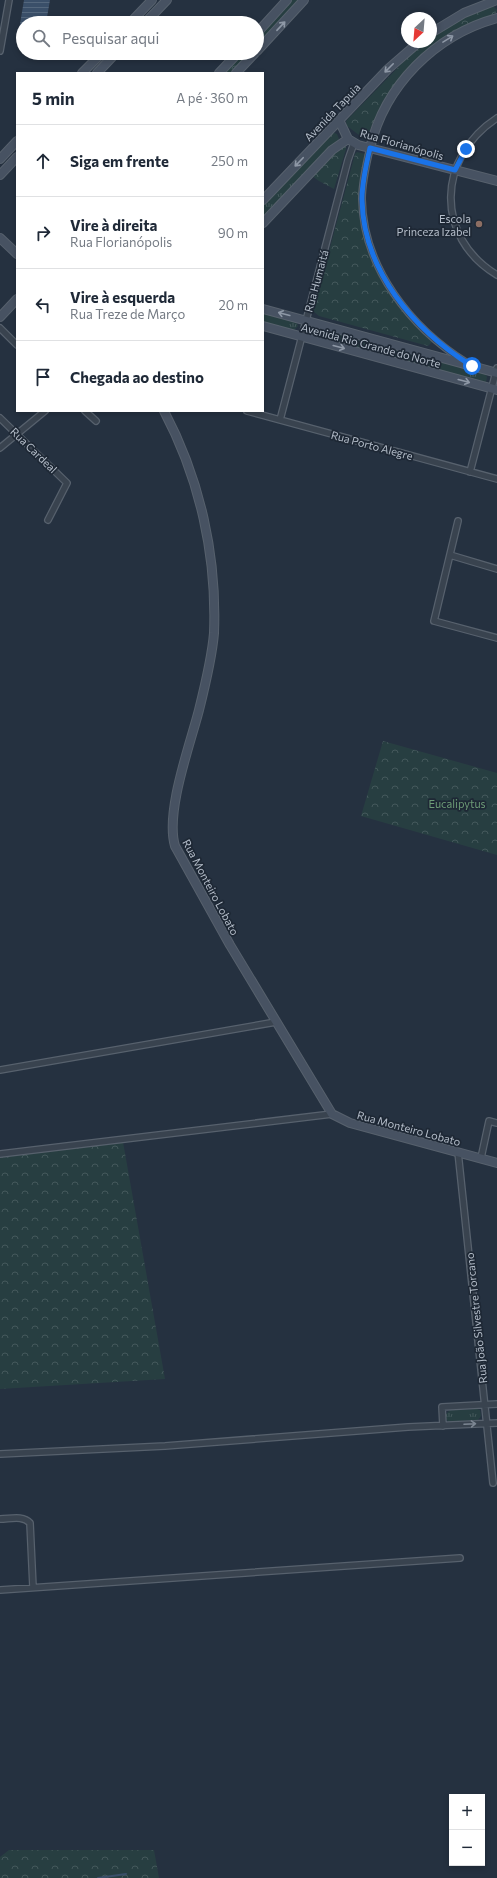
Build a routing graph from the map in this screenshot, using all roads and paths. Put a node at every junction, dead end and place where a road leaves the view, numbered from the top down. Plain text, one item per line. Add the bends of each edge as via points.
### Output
1 (9, 0) edge
2 (152, 0) edge
3 (167, 0) edge
4 (287, 0) edge
5 (304, 0) edge
6 (497, 0) edge
7 (137, 16) edge
8 (152, 16) edge
9 (497, 18) edge
10 (264, 25) edge
11 (437, 29) edge
12 (264, 43) edge
13 (411, 48) edge
14 (0, 51) edge
15 (95, 60) edge
16 (109, 60) edge
17 (231, 60) edge
18 (248, 60) edge
19 (83, 72) edge
20 (98, 72) edge
21 (219, 72) edge
22 (237, 72) edge
23 (497, 118) edge
24 (339, 120) junction
25 (351, 141) junction
26 (16, 142) edge
27 (370, 148) junction
28 (0, 158) edge
29 (16, 158) edge
30 (455, 170) junction
31 (0, 175) edge
32 (497, 181) edge
33 (264, 199) edge
34 (264, 222) edge
35 (0, 238) edge
36 (16, 253) edge
37 (497, 275) edge
38 (16, 300) edge
39 (264, 309) edge
40 (0, 317) edge
41 (306, 320) junction
42 (264, 326) edge
43 (0, 328) edge
44 (301, 337) junction
45 (16, 344) edge
46 (472, 366) junction
47 (497, 372) edge
48 (494, 389) edge
49 (44, 412) edge
50 (86, 412) edge
51 (165, 412) edge
52 (251, 412) edge
53 (0, 418) edge
54 (280, 420) junction
55 (96, 421) dead end
56 (17, 434) junction
57 (0, 448) edge
58 (470, 472) junction
59 (497, 479) edge
60 (48, 520) dead end
61 (458, 521) dead end
62 (450, 555) junction
63 (497, 569) edge
64 (497, 638) edge
65 (276, 1022) junction
66 (0, 1070) edge
67 (332, 1114) junction
68 (497, 1123) edge
69 (458, 1152) junction
70 (0, 1154) edge
71 (481, 1158) junction
72 (497, 1163) edge
73 (497, 1404) edge
74 (486, 1405) junction
75 (497, 1422) edge
76 (488, 1423) junction
77 (443, 1426) junction
78 (0, 1454) edge
79 (494, 1483) dead end
80 (0, 1519) edge
81 (460, 1558) dead end
82 (33, 1587) junction
83 (0, 1590) edge

1 - 14 street
2 - 7 street
3 - 8 street
4 - 10 street
12 -> 5 street
6 - 11 street via 464,13
27 -> 9 street via 392,96 417,66 442,43 482,22
13 -> 24 street, Avenida Tapuia
15 - 19 street
16 - 20 street
17 - 21 street
18 - 22 street
23 - 30 street via 474,138 458,161
24 - 25 street
24 -> 33 street, Avenida Tapuia
25 - 27 street, Rua Florianópolis
25 - 34 street via 332,150
25 - 41 street, Rua Humaitá
26 - 28 street
27 - 30 street, Rua Florianópolis
27 - 46 street via 362,199 365,228 377,265 390,288 410,314 437,342
29 - 31 street
30 - 32 street, Rua Florianópolis
30 - 37 street via 450,203 455,227 474,258
35 - 36 street
38 - 40 street
41 -> 39 street, Avenida Rio Grande do Norte
41 - 44 street, Rua Humaitá
41 - 46 street, Avenida Rio Grande do Norte
42 - 44 street, Avenida Rio Grande do Norte
43 - 45 street
44 -> 48 street, Avenida Rio Grande do Norte
44 - 54 street, Rua Humaitá
46 - 47 street, Avenida Rio Grande do Norte
47 - 48 street
48 - 58 street
49 - 56 street
50 - 55 street
51 - 65 street, Rua Monteiro Lobato via 186,458 201,506 213,587 212,641 199,708 173,812 172,836 179,854
52 - 54 street, Rua Porto Alegre
53 - 56 street, Rua Cardeal
54 - 58 street, Rua Porto Alegre
56 - 57 street
56 - 60 street, Rua Cardeal via 67,483
58 - 59 street, Rua Porto Alegre
61 - 62 street
62 - 63 street
62 - 64 street via 434,621
65 - 66 street
65 - 67 street, Rua Monteiro Lobato
67 - 69 street, Rua Monteiro Lobato via 350,1123
67 - 70 street
68 - 71 street via 489,1121
69 - 71 street, Rua Monteiro Lobato
69 - 74 street, Rua João Silvestre Torcano
71 - 72 street, Rua Monteiro Lobato
73 - 74 street
74 - 76 street, Rua João Silvestre Torcano
74 - 77 street via 442,1407
75 - 76 street
77 -> 76 street
76 - 79 street, Rua João Silvestre Torcano
77 - 78 street via 165,1446
80 - 82 street via 20,1518 27,1519 30,1523
81 - 82 street
82 - 83 street

